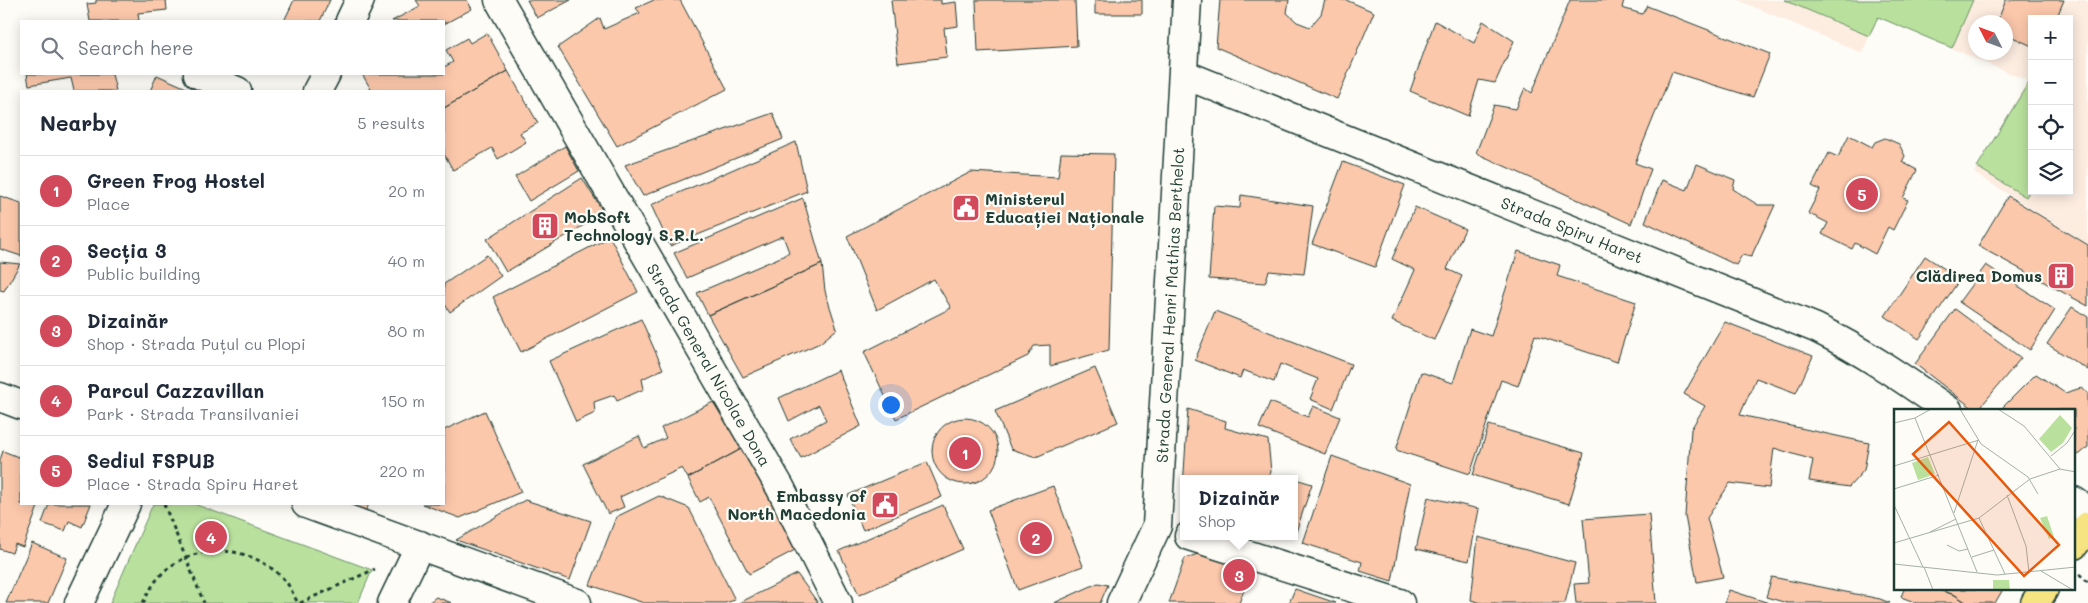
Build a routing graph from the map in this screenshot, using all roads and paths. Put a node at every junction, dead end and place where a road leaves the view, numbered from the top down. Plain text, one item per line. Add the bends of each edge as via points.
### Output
1 (360, 0) edge
2 (499, 0) edge
3 (1186, 0) edge
4 (350, 20) edge
5 (1183, 74) junction
6 (200, 75) edge
7 (326, 75) edge
8 (235, 90) edge
9 (318, 90) edge
10 (0, 397) edge
11 (20, 404) edge
12 (1947, 409) edge
13 (2076, 502) edge
14 (126, 505) edge
15 (164, 505) edge
16 (309, 505) edge
17 (2088, 511) edge
18 (1157, 526) junction
19 (2088, 526) edge
20 (1180, 534) edge
21 (1201, 540) edge
22 (2076, 542) edge
23 (420, 545) junction
24 (185, 558) junction
25 (380, 566) dead end
26 (2076, 572) edge
27 (2088, 582) edge
28 (2043, 590) edge
29 (79, 603) edge
30 (142, 603) edge
31 (204, 603) edge
32 (299, 603) edge
33 (392, 603) edge
34 (577, 603) edge
35 (838, 603) edge
36 (1121, 603) edge
37 (1400, 603) edge
38 (2035, 603) edge

1 - 4 street
2 - 35 street, Strada General Nicolae Dona via 780,488
3 - 5 street, Strada General Henri Mathias Berthelot
5 - 12 street, Strada Spiru Haret via 1816,328 1854,346
5 - 18 street, Strada General Henri Mathias Berthelot
6 - 8 street
7 - 9 street
10 - 11 street
13 - 17 street
14 - 29 street
15 - 24 path
16 - 23 street
18 - 20 street
18 - 36 street, Strada General Henri Mathias Berthelot
19 - 22 main road
21 - 37 street
23 - 33 street
23 - 34 street
24 - 30 path via 152,585
24 - 31 path
24 - 32 path via 207,551 229,550 252,556 272,568 288,584
25 - 32 path
26 - 27 path
28 - 38 main road

